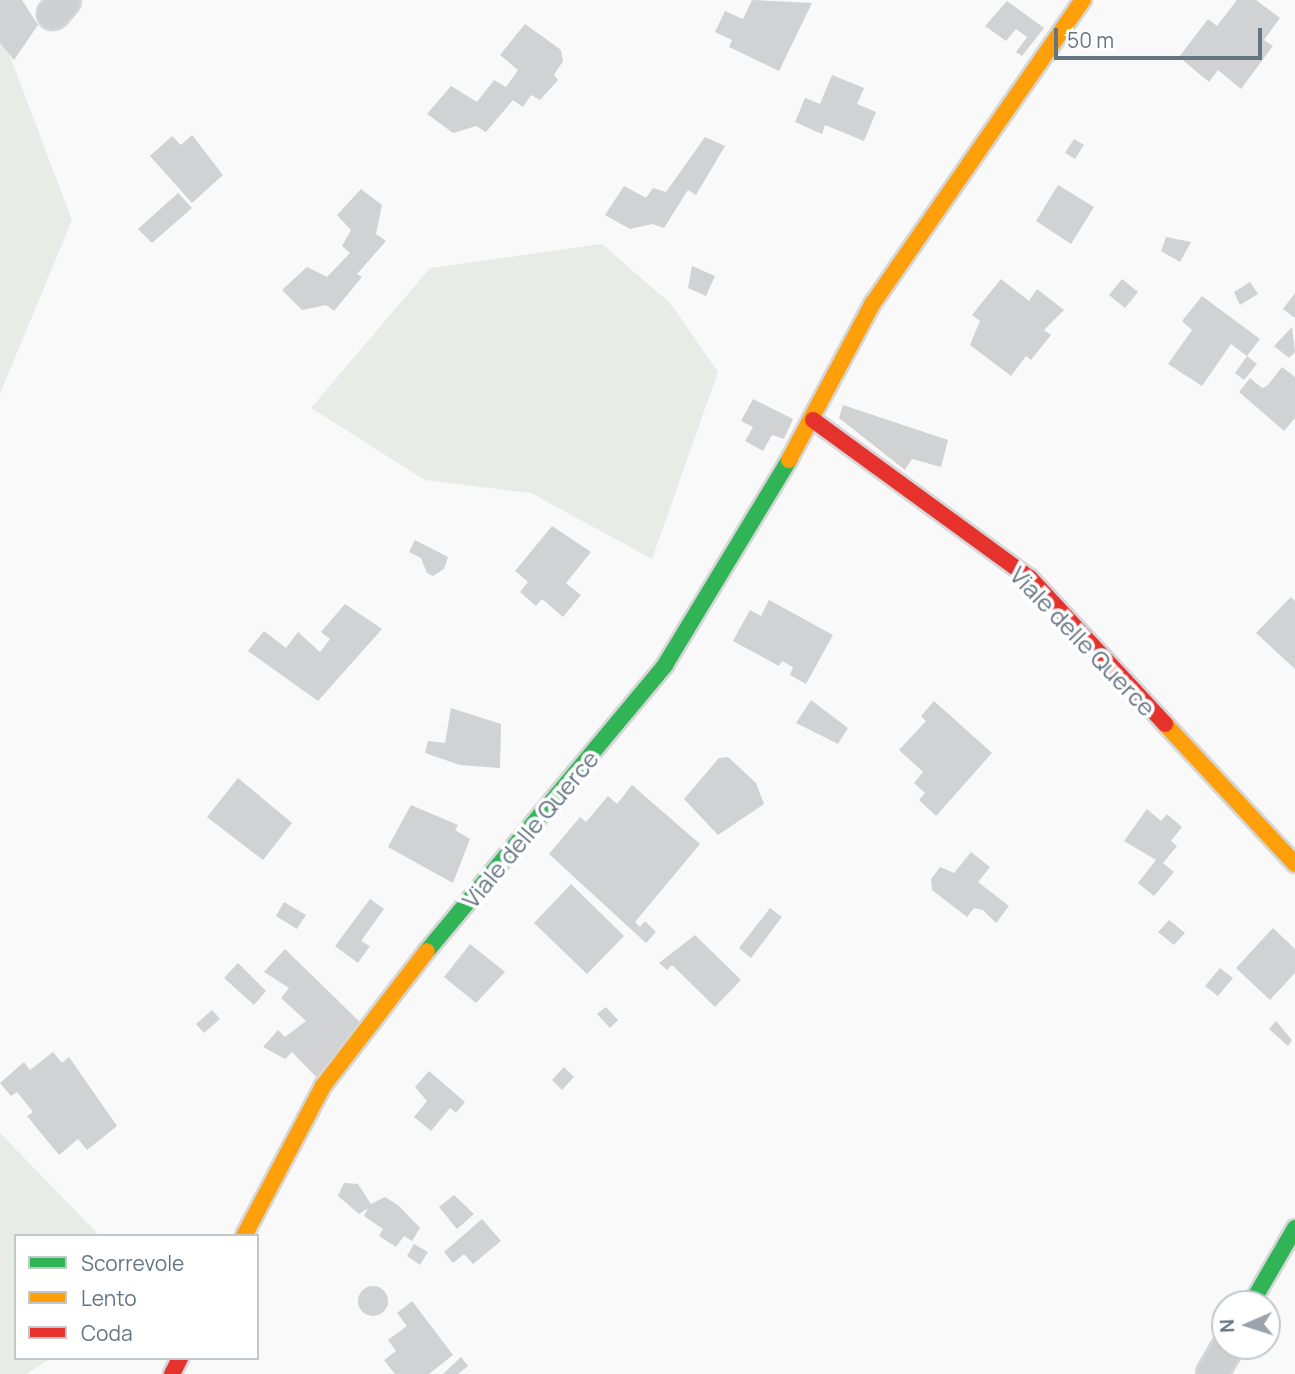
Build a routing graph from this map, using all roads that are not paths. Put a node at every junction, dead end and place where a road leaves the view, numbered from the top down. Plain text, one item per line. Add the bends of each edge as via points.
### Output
1 (1083, 0) edge
2 (813, 420) junction
3 (1295, 864) edge
4 (1295, 1228) edge
5 (245, 1234) edge
6 (1259, 1290) edge

1 - 2 street, Viale delle Querce via 873,303
2 - 3 street, Viale delle Querce via 1030,578
2 - 5 street, Viale delle Querce via 666,665 395,990 323,1086
4 - 6 street

